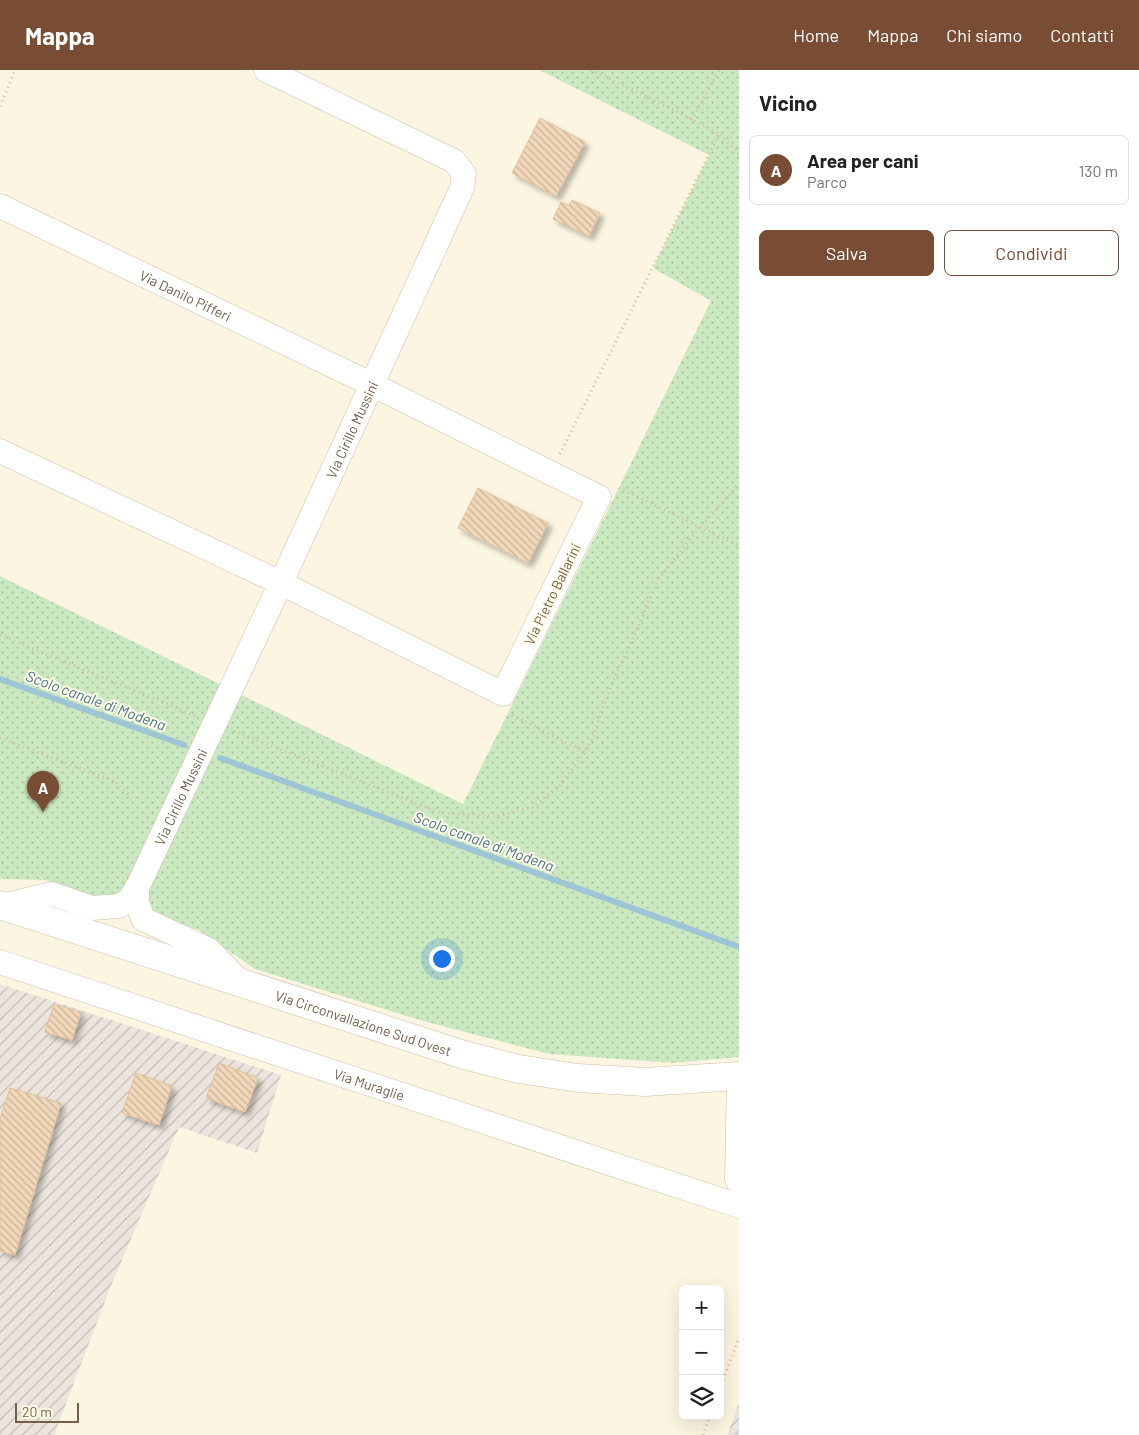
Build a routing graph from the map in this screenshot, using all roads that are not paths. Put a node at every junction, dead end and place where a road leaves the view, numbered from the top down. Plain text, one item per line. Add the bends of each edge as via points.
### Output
1 (266, 70) edge
2 (0, 206) edge
3 (373, 385) junction
4 (0, 451) edge
5 (281, 583) junction
6 (137, 888) junction
7 (1, 905) edge
8 (0, 962) edge
9 (241, 983) junction
10 (739, 1076) edge
11 (739, 1183) edge
12 (739, 1206) edge

1 - 3 street, Via Cirillo Mussini via 454,161 464,174 462,188
2 - 3 street, Via Danilo Pifferi
3 - 5 street, Via Cirillo Mussini
3 - 5 street, Via Pietro Ballarini via 599,497 503,694
4 - 5 street
5 - 6 street, Via Cirillo Mussini
6 - 7 street via 129,900 119,906 92,908 52,894
6 - 9 street via 136,902 142,919 209,950
7 - 9 main road, Via Circonvallazione Sud Ovest
8 - 12 street, Via Muraglie
9 - 10 main road, Via Circonvallazione Sud Ovest via 464,1055 520,1069 578,1078 645,1082
10 - 11 street

